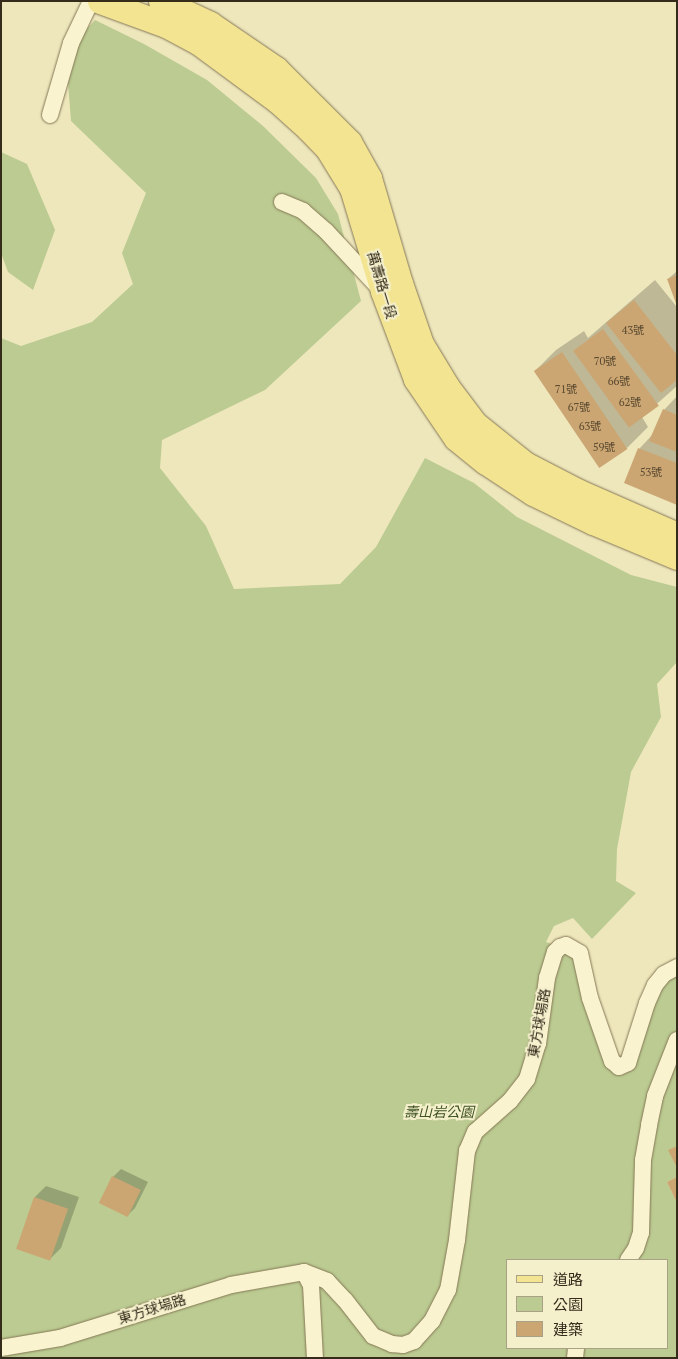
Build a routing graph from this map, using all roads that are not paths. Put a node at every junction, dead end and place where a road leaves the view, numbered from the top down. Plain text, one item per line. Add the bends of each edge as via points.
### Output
1 (91, 1) edge
2 (100, 1) edge
3 (161, 1) edge
4 (50, 114) dead end
5 (282, 202) dead end
6 (391, 287) junction
7 (677, 535) edge
8 (677, 557) edge
9 (677, 967) edge
10 (677, 1040) edge
11 (629, 1259) edge
12 (304, 1272) junction
13 (1, 1348) edge
14 (315, 1358) edge

1 - 4 street via 71,43
2 - 6 main road, 萬壽路一段 via 166,25 198,42 278,101 308,128 328,149 352,188
3 - 6 main road, 萬壽路一段 via 210,24 276,69 349,142 369,178
5 - 6 street via 304,211
6 - 7 main road, 萬壽路一段 via 447,387 475,424 524,464
6 - 8 main road, 萬壽路一段 via 416,379 456,438 533,493
9 - 12 street, 東方球場路 via 664,974 656,985 628,1062 619,1067 612,1061 593,1007 580,953 566,945 555,952 547,978 538,1044 527,1079 510,1101 475,1132 466,1151 457,1240 448,1290 432,1321 414,1341 392,1344 373,1336 327,1281
10 - 11 street via 649,1125 643,1160 640,1233
12 - 13 street, 東方球場路 via 231,1285 60,1338
12 - 14 street via 311,1285

